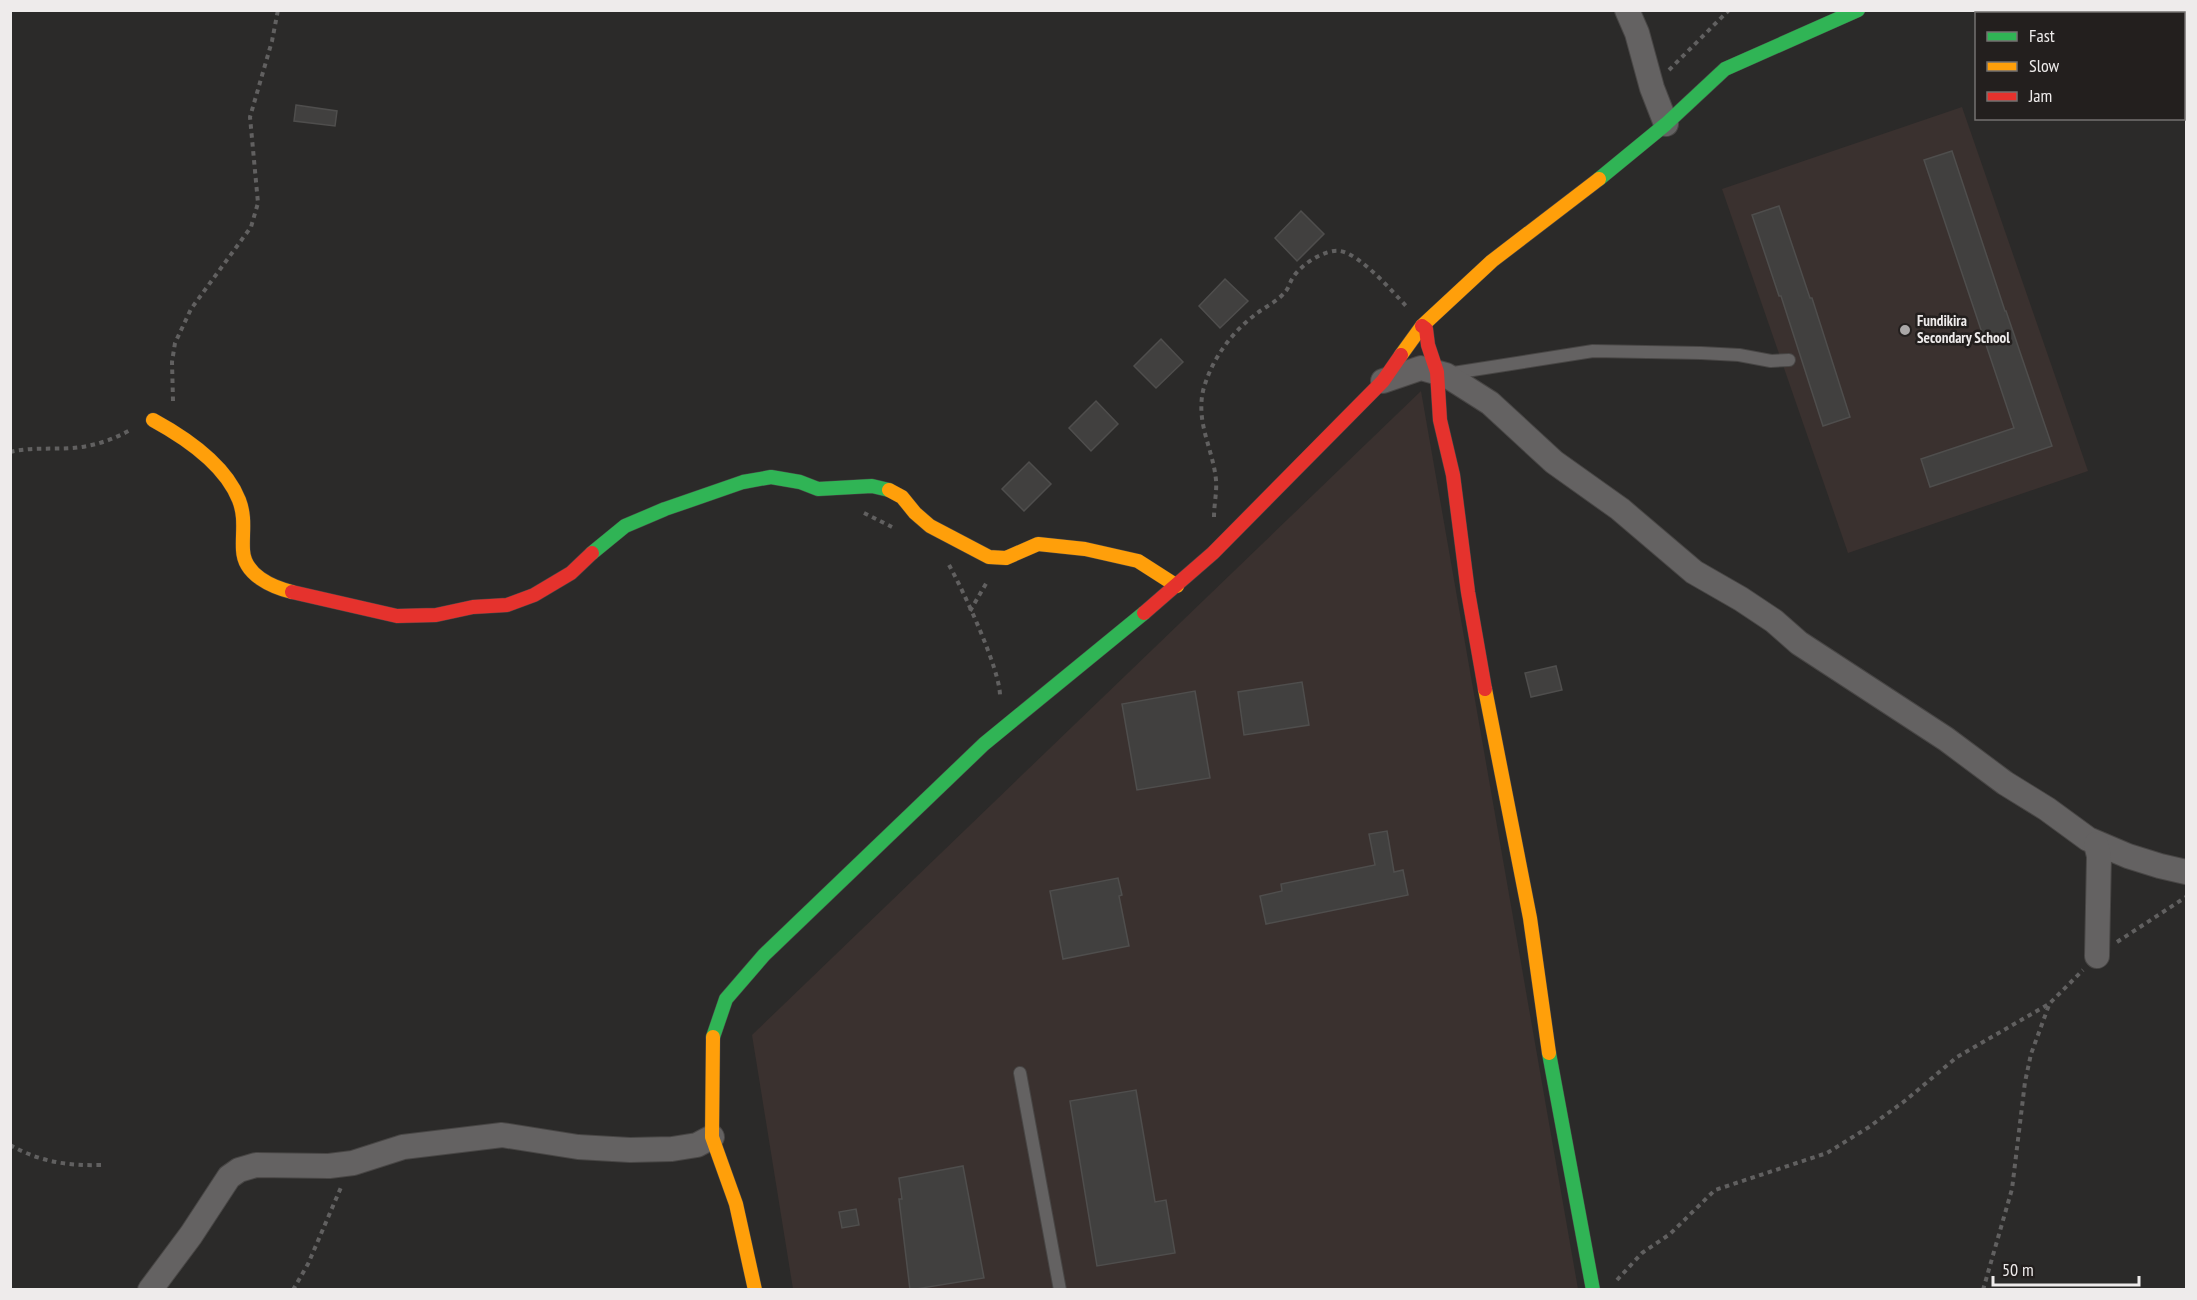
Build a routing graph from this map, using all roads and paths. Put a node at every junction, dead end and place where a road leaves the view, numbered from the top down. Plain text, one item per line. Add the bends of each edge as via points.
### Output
1 (278, 10) edge
2 (1627, 10) edge
3 (1729, 10) edge
4 (1858, 10) edge
5 (1652, 88) junction
6 (1666, 124) junction
7 (1422, 326) junction
8 (1789, 360) dead end
9 (1441, 374) junction
10 (1383, 381) junction
11 (153, 420) junction
12 (10, 452) edge
13 (857, 509) dead end
14 (1214, 518) dead end
15 (895, 528) dead end
16 (947, 561) dead end
17 (1177, 586) junction
18 (1000, 701) dead end
19 (2096, 844) junction
20 (2187, 872) edge
21 (2187, 897) edge
22 (2097, 956) junction
23 (2049, 1004) junction
24 (1020, 1073) dead end
25 (712, 1137) junction
26 (10, 1145) edge
27 (353, 1163) junction
28 (102, 1165) dead end
29 (1614, 1282) dead end
30 (150, 1290) edge
31 (293, 1290) edge
32 (755, 1290) edge
33 (1060, 1290) edge
34 (1593, 1290) edge
35 (1983, 1290) edge

1 - 11 path via 250,117 258,203 251,227 191,309 175,343 170,409
2 - 5 street
3 - 5 path
4 - 6 street via 1725,69
5 - 6 street
6 - 7 street via 1492,261
7 - 9 street
7 - 10 street
7 - 14 path via 1386,283 1340,251 1317,257 1294,275 1285,292 1229,341 1214,362 1203,391 1200,417 1216,480
8 - 9 lane via 1593,351
9 - 10 street via 1421,368
9 - 19 street via 1490,403 1554,462 1620,509 1694,572 1774,621 1798,643 1946,739
9 - 34 street via 1440,420 1453,475 1468,591 1530,918 1561,1126
10 - 17 street
11 - 12 path via 86,447
11 - 17 street via 188,443 231,484 245,519 241,547 250,571 277,588 397,616 507,605 534,595 571,573 625,526 743,482 771,477 818,489 872,486 890,490 902,496 930,526 989,557 1006,558 1038,544 1085,549 1138,561
13 - 15 path
16 - 18 path via 999,681
17 - 25 street via 984,744 765,955 726,999 713,1038
19 - 20 street
19 - 22 street
21 - 22 path
22 - 23 path
23 - 29 path via 1957,1057 1906,1100 1827,1153 1715,1190
23 - 35 path via 2031,1054 2012,1189
24 - 33 lane
25 - 27 street via 697,1145 672,1149 630,1150 578,1147 502,1135 403,1147
25 - 32 street via 736,1204
26 - 28 path via 70,1166
27 - 30 street via 256,1165 239,1170 229,1177
27 - 31 path

